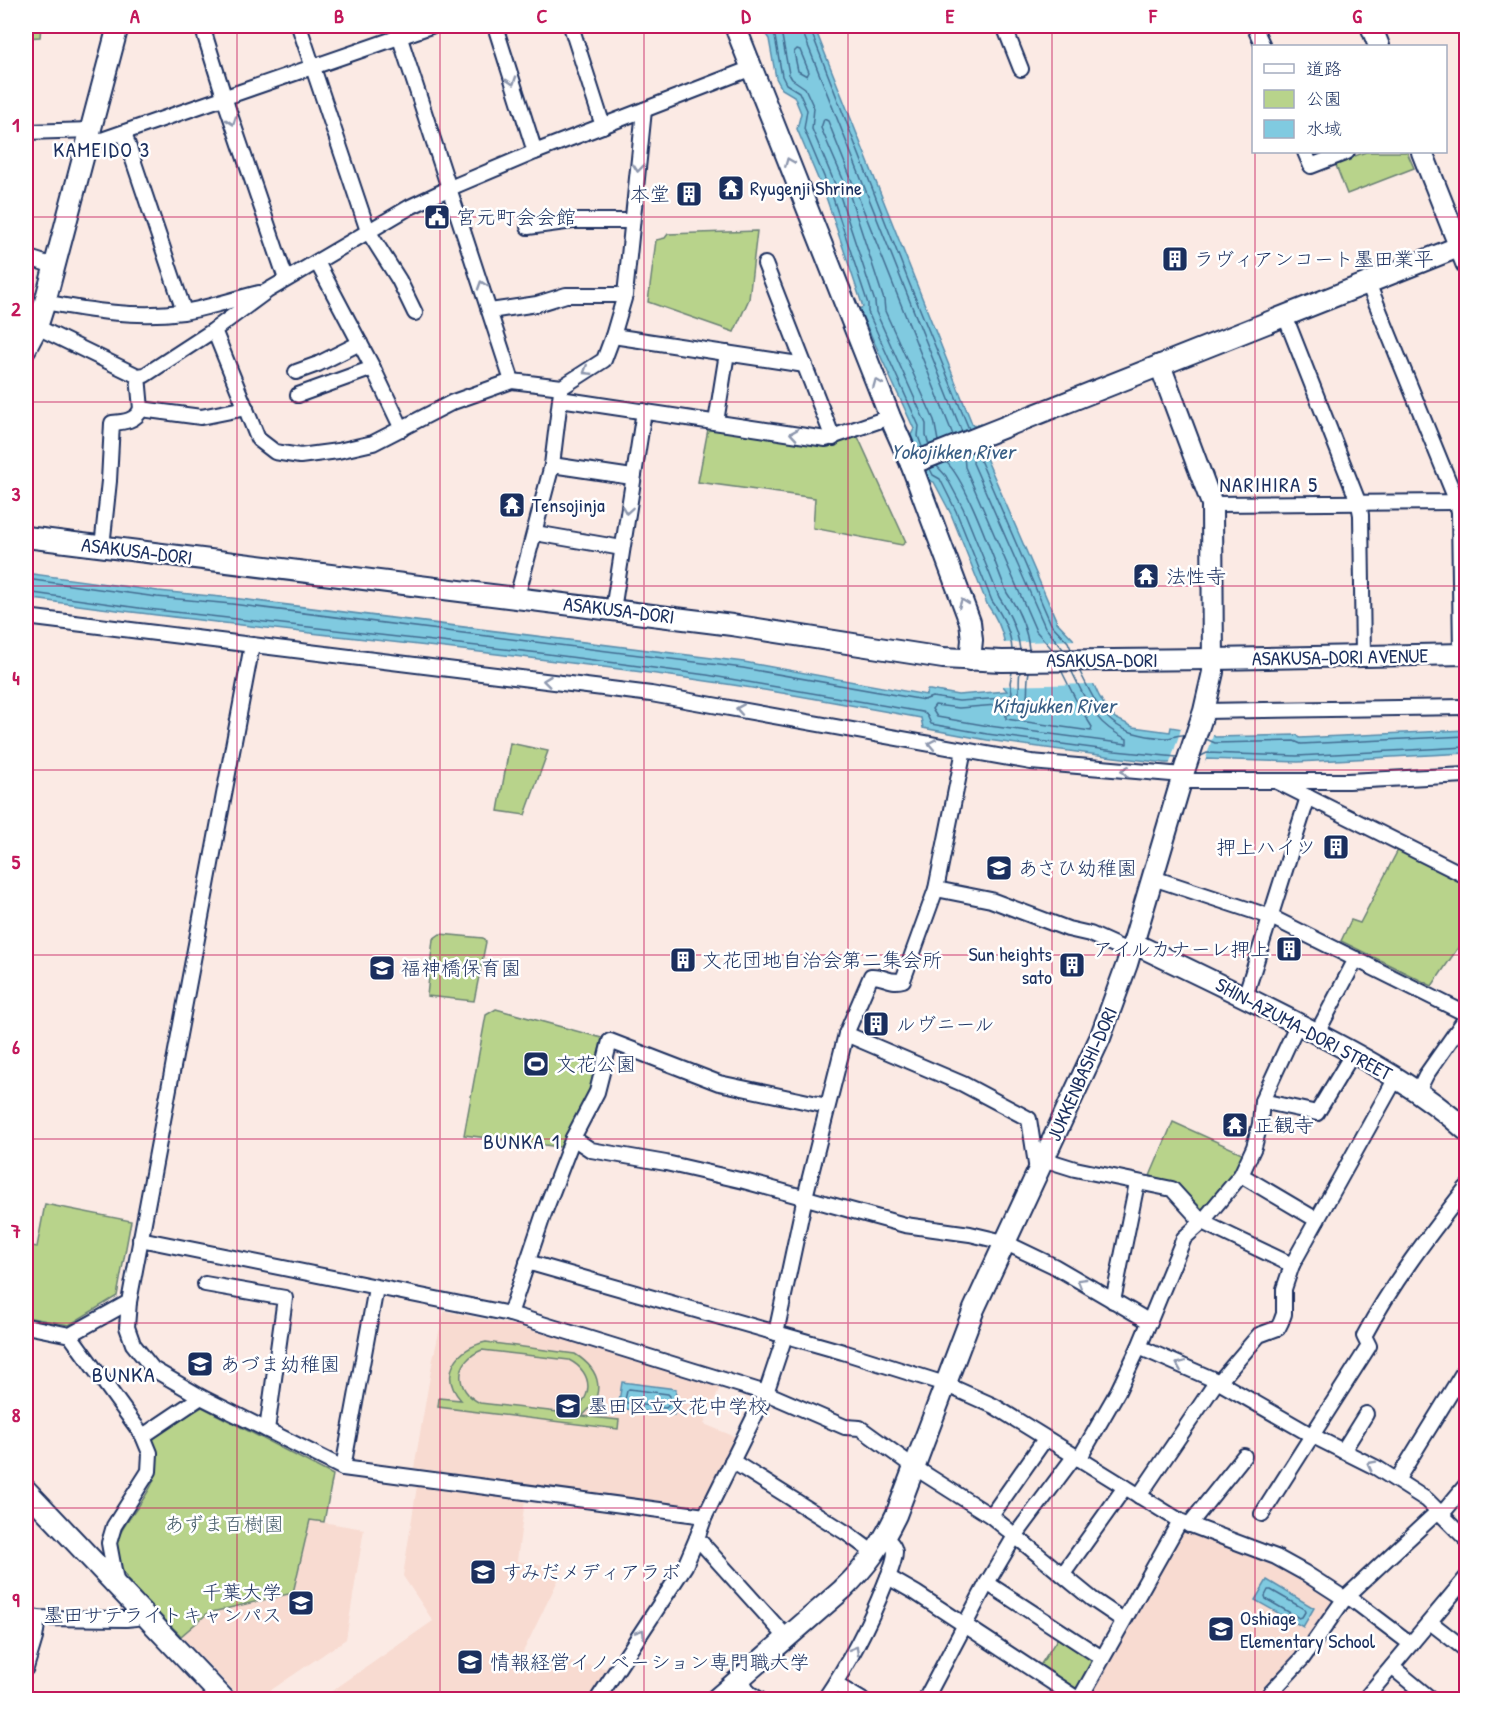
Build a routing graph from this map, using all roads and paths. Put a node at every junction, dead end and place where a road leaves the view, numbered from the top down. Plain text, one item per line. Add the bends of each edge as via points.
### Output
1 (118, 26) edge
2 (202, 26) edge
3 (299, 26) edge
4 (430, 26) edge
5 (495, 26) edge
6 (571, 26) edge
7 (735, 26) edge
8 (1005, 26) edge
9 (1254, 26) edge
10 (1371, 26) edge
11 (398, 31) edge
12 (1263, 45) edge
13 (1379, 45) edge
14 (312, 66) junction
15 (752, 68) junction
16 (1021, 69) dead end
17 (225, 97) junction
18 (644, 110) junction
19 (603, 126) junction
20 (26, 132) edge
21 (124, 133) junction
22 (89, 138) junction
23 (536, 152) junction
24 (1305, 153) edge
25 (1344, 153) edge
26 (1422, 153) edge
27 (450, 188) junction
28 (633, 221) junction
29 (528, 227) dead end
30 (368, 231) junction
31 (1464, 251) edge
32 (26, 257) edge
33 (317, 262) junction
34 (765, 264) dead end
35 (54, 266) junction
36 (286, 279) junction
37 (1368, 283) junction
38 (267, 291) junction
39 (625, 295) junction
40 (45, 302) junction
41 (490, 311) junction
42 (184, 312) junction
43 (414, 313) dead end
44 (1285, 316) junction
45 (34, 322) edge
46 (214, 330) junction
47 (612, 336) junction
48 (360, 343) junction
49 (26, 348) edge
50 (727, 353) junction
51 (805, 365) junction
52 (1160, 365) junction
53 (373, 368) junction
54 (296, 372) dead end
55 (138, 376) junction
56 (512, 381) junction
57 (561, 393) junction
58 (298, 395) dead end
59 (246, 408) junction
60 (141, 409) junction
61 (644, 411) junction
62 (890, 417) junction
63 (716, 422) junction
64 (402, 429) junction
65 (833, 438) junction
66 (914, 463) junction
67 (552, 465) junction
68 (632, 477) junction
69 (1462, 500) edge
70 (1212, 504) junction
71 (1359, 504) junction
72 (535, 533) junction
73 (26, 537) edge
74 (102, 547) junction
75 (622, 548) junction
76 (518, 597) junction
77 (613, 610) junction
78 (26, 617) edge
79 (252, 645) junction
80 (1464, 654) edge
81 (1363, 656) junction
82 (1214, 659) junction
83 (970, 660) junction
84 (1467, 707) edge
85 (1202, 717) junction
86 (964, 750) junction
87 (1183, 775) junction
88 (1467, 776) edge
89 (1276, 781) junction
90 (1308, 797) junction
91 (1467, 876) edge
92 (1153, 878) junction
93 (936, 889) junction
94 (1271, 917) junction
95 (1132, 947) junction
96 (1356, 959) junction
97 (1245, 997) junction
98 (1467, 1016) edge
99 (1298, 1023) junction
100 (1317, 1033) junction
101 (846, 1034) junction
102 (1353, 1053) junction
103 (1396, 1078) junction
104 (1419, 1091) junction
105 (1262, 1101) junction
106 (827, 1106) junction
107 (1467, 1130) edge
108 (573, 1138) junction
109 (1040, 1165) junction
110 (1241, 1175) junction
111 (1137, 1183) junction
112 (1467, 1188) edge
113 (805, 1197) junction
114 (1317, 1220) junction
115 (1202, 1222) junction
116 (141, 1239) junction
117 (1004, 1242) junction
118 (527, 1262) junction
119 (1292, 1265) junction
120 (205, 1284) dead end
121 (376, 1288) junction
122 (1113, 1301) junction
123 (129, 1302) junction
124 (510, 1314) junction
125 (1150, 1322) junction
126 (26, 1326) edge
127 (70, 1335) junction
128 (781, 1335) junction
129 (1139, 1347) junction
130 (1467, 1368) edge
131 (1218, 1381) junction
132 (945, 1384) junction
133 (766, 1393) junction
134 (201, 1396) junction
135 (1366, 1414) dead end
136 (267, 1430) junction
137 (143, 1436) junction
138 (1313, 1436) junction
139 (1045, 1439) junction
140 (1343, 1451) junction
141 (1244, 1456) dead end
142 (1076, 1458) junction
143 (732, 1461) junction
144 (914, 1467) junction
145 (343, 1468) junction
146 (1397, 1480) junction
147 (1467, 1485) edge
148 (1125, 1487) junction
149 (26, 1490) edge
150 (1139, 1496) junction
151 (1440, 1511) junction
152 (1263, 1514) dead end
153 (705, 1516) junction
154 (991, 1516) junction
155 (1185, 1523) junction
156 (1015, 1536) junction
157 (697, 1538) junction
158 (1467, 1539) edge
159 (880, 1546) junction
160 (1063, 1574) junction
161 (888, 1577) junction
162 (1467, 1578) edge
163 (987, 1583) junction
164 (117, 1586) junction
165 (1345, 1598) junction
166 (142, 1613) junction
167 (32, 1617) edge
168 (1124, 1620) junction
169 (1430, 1622) junction
170 (965, 1624) junction
171 (788, 1639) junction
172 (1411, 1644) junction
173 (1467, 1650) edge
174 (1102, 1658) junction
175 (1392, 1667) junction
176 (26, 1668) edge
177 (741, 1678) junction
178 (835, 1684) junction
179 (1467, 1695) edge
180 (1079, 1699) edge
181 (225, 1700) edge
182 (597, 1700) edge
183 (715, 1700) edge
184 (760, 1700) edge
185 (824, 1700) edge
186 (862, 1700) edge
187 (925, 1700) edge
188 (1264, 1700) edge
189 (1364, 1700) edge
190 (1432, 1700) edge
191 (1462, 1700) edge

1 - 22 street
2 - 17 street
3 - 14 street
4 - 11 street
5 -> 23 street
6 - 19 street
7 - 15 street
8 - 16 street
9 - 12 street
10 - 13 street
11 - 14 street
11 - 27 street
14 - 17 street
14 - 30 street
15 - 18 street
62 -> 15 street
17 - 21 street
17 -> 36 street
18 - 19 street
18 -> 28 street
19 - 23 street
20 - 22 street
21 - 22 street
21 - 42 street
22 - 35 street
23 - 27 street
24 - 25 street via 1311,166
26 - 31 street
27 - 30 street
41 -> 27 street
28 - 29 street via 573,221
28 - 39 street
30 - 33 street
30 - 43 street via 399,280
31 - 37 street
32 - 35 street
33 - 36 street
33 - 48 street
34 - 51 street
35 - 40 street
36 - 38 street
37 - 44 street
37 - 69 street
38 - 42 street
38 - 46 street
39 - 41 street via 566,295
39 - 47 street
40 - 42 street via 138,315
40 - 45 street
41 - 56 street
44 - 52 street
44 - 71 street
45 - 49 street
45 - 55 street
46 - 55 street
46 - 59 street
47 - 50 street
47 -> 57 street via 604,360
48 - 53 street
48 - 54 street
50 - 51 street
50 - 63 street
51 - 65 street
52 - 66 street
52 - 70 street, JUKKENBASHI-DORI
53 - 58 street
53 - 64 street
55 - 60 street
56 - 57 street
56 - 64 street via 453,402
57 - 61 street
57 - 67 street
59 - 60 street via 201,417
59 - 64 street via 258,440 275,452 300,456 373,443
60 - 74 street via 130,420 112,423
61 - 63 street
61 - 68 street
62 - 65 street
62 - 66 street
65 -> 63 street
83 -> 66 street via 970,622
67 - 68 street
67 - 72 street
68 -> 75 street
69 - 71 street
69 - 80 street via 1459,512
70 - 71 street
70 - 82 street, JUKKENBASHI-DORI
71 - 81 street
72 - 75 street
72 - 76 street
73 - 74 street, ASAKUSA-DORI
74 - 76 street, ASAKUSA-DORI
75 - 77 street
76 - 77 street, ASAKUSA-DORI
77 - 83 street, ASAKUSA-DORI
78 - 79 street
86 -> 79 street via 651,694
79 - 116 street
80 - 81 street, ASAKUSA-DORI AVENUE
81 - 82 street, ASAKUSA-DORI AVENUE
82 - 83 street, ASAKUSA-DORI
82 - 85 street, JUKKENBASHI-DORI
84 - 85 street
85 - 87 street, JUKKENBASHI-DORI
87 -> 86 street via 1031,762
86 - 93 street
87 - 89 street
87 - 92 street, JUKKENBASHI-DORI
88 - 89 street
89 - 90 street
90 - 91 street
90 - 94 street
92 - 94 street
92 - 95 street, JUKKENBASHI-DORI
93 - 95 street via 990,900 1068,929
93 - 101 street via 903,980 871,976
94 - 96 street
94 - 97 street
95 - 97 street, SHIN-AZUMA-DORI STREET
95 - 109 street, JUKKENBASHI-DORI via 1110,1015
96 - 98 street
96 - 100 street
97 - 99 street, SHIN-AZUMA-DORI STREET
98 - 104 street
99 - 100 street, SHIN-AZUMA-DORI STREET
99 - 105 street
100 - 102 street, SHIN-AZUMA-DORI STREET
101 - 106 street
101 - 109 street via 963,1084 1029,1119
102 - 103 street, SHIN-AZUMA-DORI STREET
102 - 105 street via 1317,1113
103 - 104 street, SHIN-AZUMA-DORI STREET
103 - 114 street
104 - 107 street, SHIN-AZUMA-DORI STREET
105 - 110 street via 1254,1147
106 - 108 street via 719,1083 610,1041 597,1092
106 - 113 street
108 - 113 street via 591,1150 666,1163
108 - 118 street
109 - 111 street
109 - 117 street, JUKKENBASHI-DORI
110 - 114 street
110 - 115 street
111 - 115 street via 1172,1189
111 - 122 street
112 - 138 street via 1375,1316 1364,1336 1369,1346
113 - 117 street via 905,1225
113 - 128 street
114 - 119 street
115 - 119 street
115 - 125 street via 1184,1238
116 - 121 street
116 - 123 street
122 -> 117 street
117 - 132 street, JUKKENBASHI-DORI
118 - 124 street
118 - 128 street
119 - 131 street via 1278,1328 1259,1335
120 - 136 street via 285,1298
121 - 124 street
121 - 145 street
122 - 125 street
123 - 127 street
123 - 134 street via 127,1327 143,1359 153,1369
124 - 133 street
125 - 129 street
126 - 127 street
127 - 137 street
128 - 132 street
128 - 133 street
131 -> 129 street
129 - 142 street via 1118,1391
130 - 146 street
131 - 138 street
131 - 150 street
132 - 139 street via 994,1406
132 - 144 street, JUKKENBASHI-DORI
133 - 143 street
133 - 144 street via 845,1427 860,1428
134 - 136 street
134 - 137 street
135 - 140 street
136 - 145 street
137 - 164 street via 150,1453 149,1472 114,1526 109,1543
138 - 140 street
138 - 152 street
139 - 142 street
139 - 154 street
146 -> 140 street
141 - 155 street
142 - 148 street
142 - 156 street
143 - 153 street
143 - 159 street via 848,1534
144 - 154 street
144 - 159 street, JUKKENBASHI-DORI
145 - 153 street
146 - 151 street
147 - 151 street
148 - 150 street
148 - 160 street
149 - 164 street
150 - 155 street
151 - 158 street
151 - 165 street
153 - 157 street
154 - 156 street
155 - 165 street via 1276,1557
155 - 168 street
156 - 160 street
156 - 163 street
157 - 171 street
182 -> 157 street via 685,1566
159 - 161 street via 891,1542 895,1549
159 - 171 street, JUKKENBASHI-DORI via 862,1571
160 - 168 street
161 - 170 street
178 -> 161 street via 859,1644
162 - 169 street
163 - 170 street
163 - 174 street
164 - 166 street
165 - 172 street
165 - 188 street via 1302,1659
166 - 167 street via 126,1619
166 - 181 street
167 - 176 street via 35,1638
168 - 174 street
169 - 172 street
169 - 173 street
170 - 180 street
170 - 187 street
171 - 177 street, JUKKENBASHI-DORI
172 - 175 street
174 - 180 street
175 - 189 street
175 - 190 street
177 - 183 street, JUKKENBASHI-DORI
177 - 184 street via 748,1692
178 - 185 street
178 - 186 street
179 - 191 street

